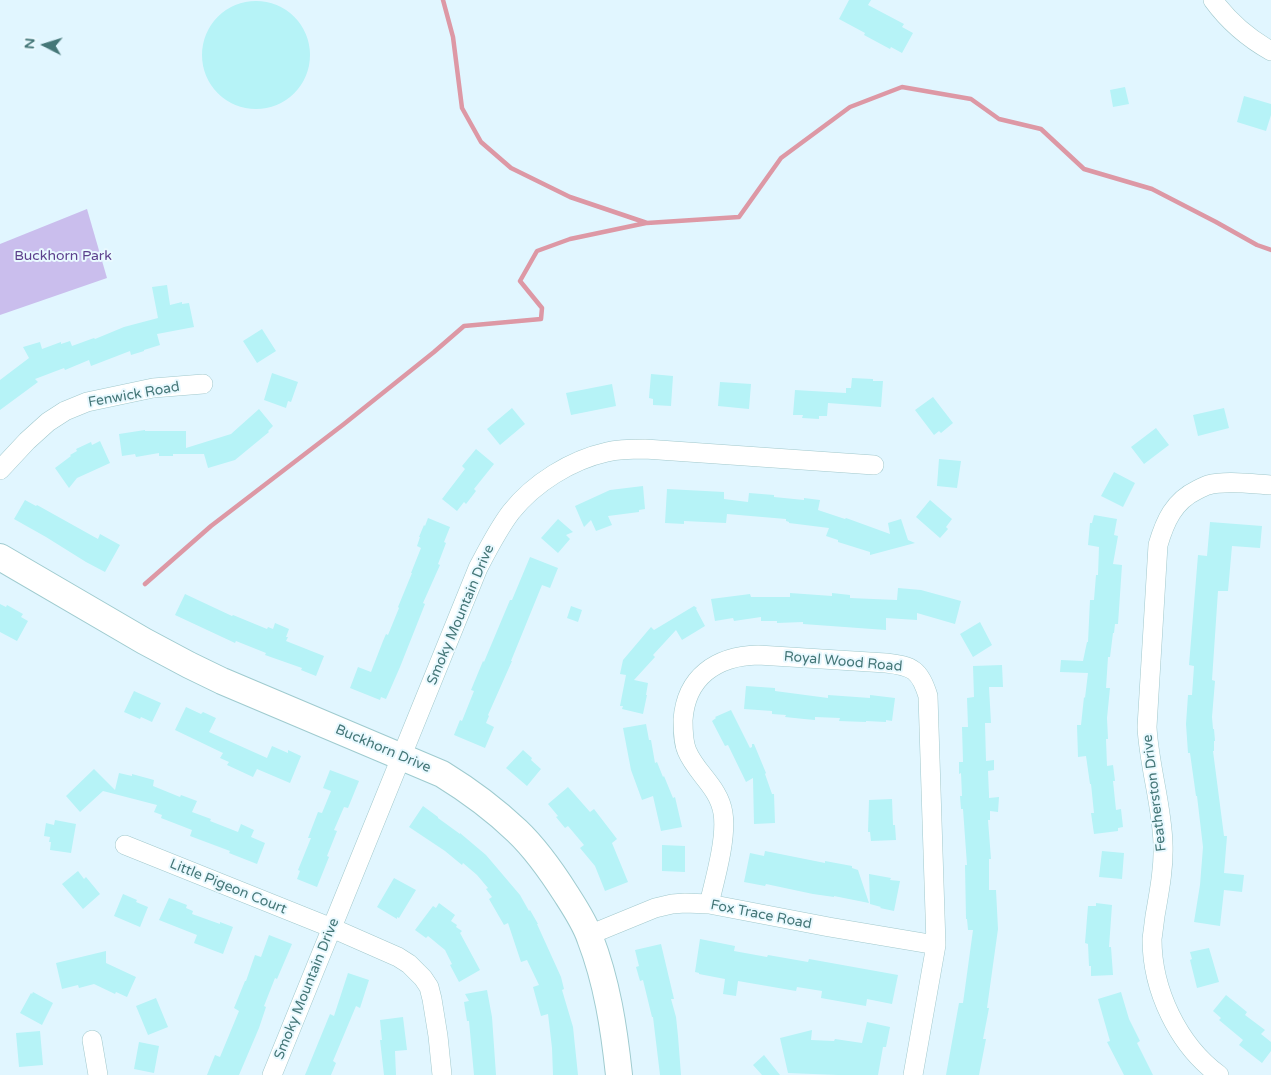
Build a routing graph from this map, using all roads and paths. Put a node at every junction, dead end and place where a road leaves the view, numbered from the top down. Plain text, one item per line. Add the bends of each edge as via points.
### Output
1 (1213, 0) edge
2 (1271, 51) edge
3 (203, 384) dead end
4 (874, 465) dead end
5 (0, 470) edge
6 (1271, 486) edge
7 (0, 557) edge
8 (402, 756) junction
9 (125, 845) dead end
10 (709, 904) junction
11 (332, 928) junction
12 (590, 936) junction
13 (936, 945) junction
14 (92, 1040) dead end
15 (98, 1075) edge
16 (272, 1075) edge
17 (442, 1075) edge
18 (619, 1075) edge
19 (913, 1075) edge
20 (1219, 1075) edge

1 - 2 street via 1238,28
3 - 5 street, Fenwick Road via 153,388 86,402 48,422
4 - 8 street, Smoky Mountain Drive via 622,450 584,460 546,480 511,512 478,568
6 - 20 street, Featherston Drive via 1208,485 1188,494 1169,516 1158,545 1147,727 1163,845 1152,938 1154,963 1171,1018 1188,1046
7 - 8 street, Buckhorn Drive via 189,665
8 - 11 street, Smoky Mountain Drive
8 - 12 street, Buckhorn Drive via 467,789 517,831 551,872
9 - 11 street, Little Pigeon Court
10 - 12 street, Fox Trace Road via 672,904 655,908
10 - 13 street, Fox Trace Road
10 - 13 street, Royal Wood Road via 720,855 723,813 718,797 686,750 682,730 688,695 697,680 708,669 743,655 900,665 918,674 928,696
11 - 16 street, Smoky Mountain Drive
11 - 17 street, Little Pigeon Court via 403,960 423,978 429,987 435,1011
12 - 18 street, Buckhorn Drive via 609,1002
13 - 19 street, Royal Wood Road
14 - 15 street

